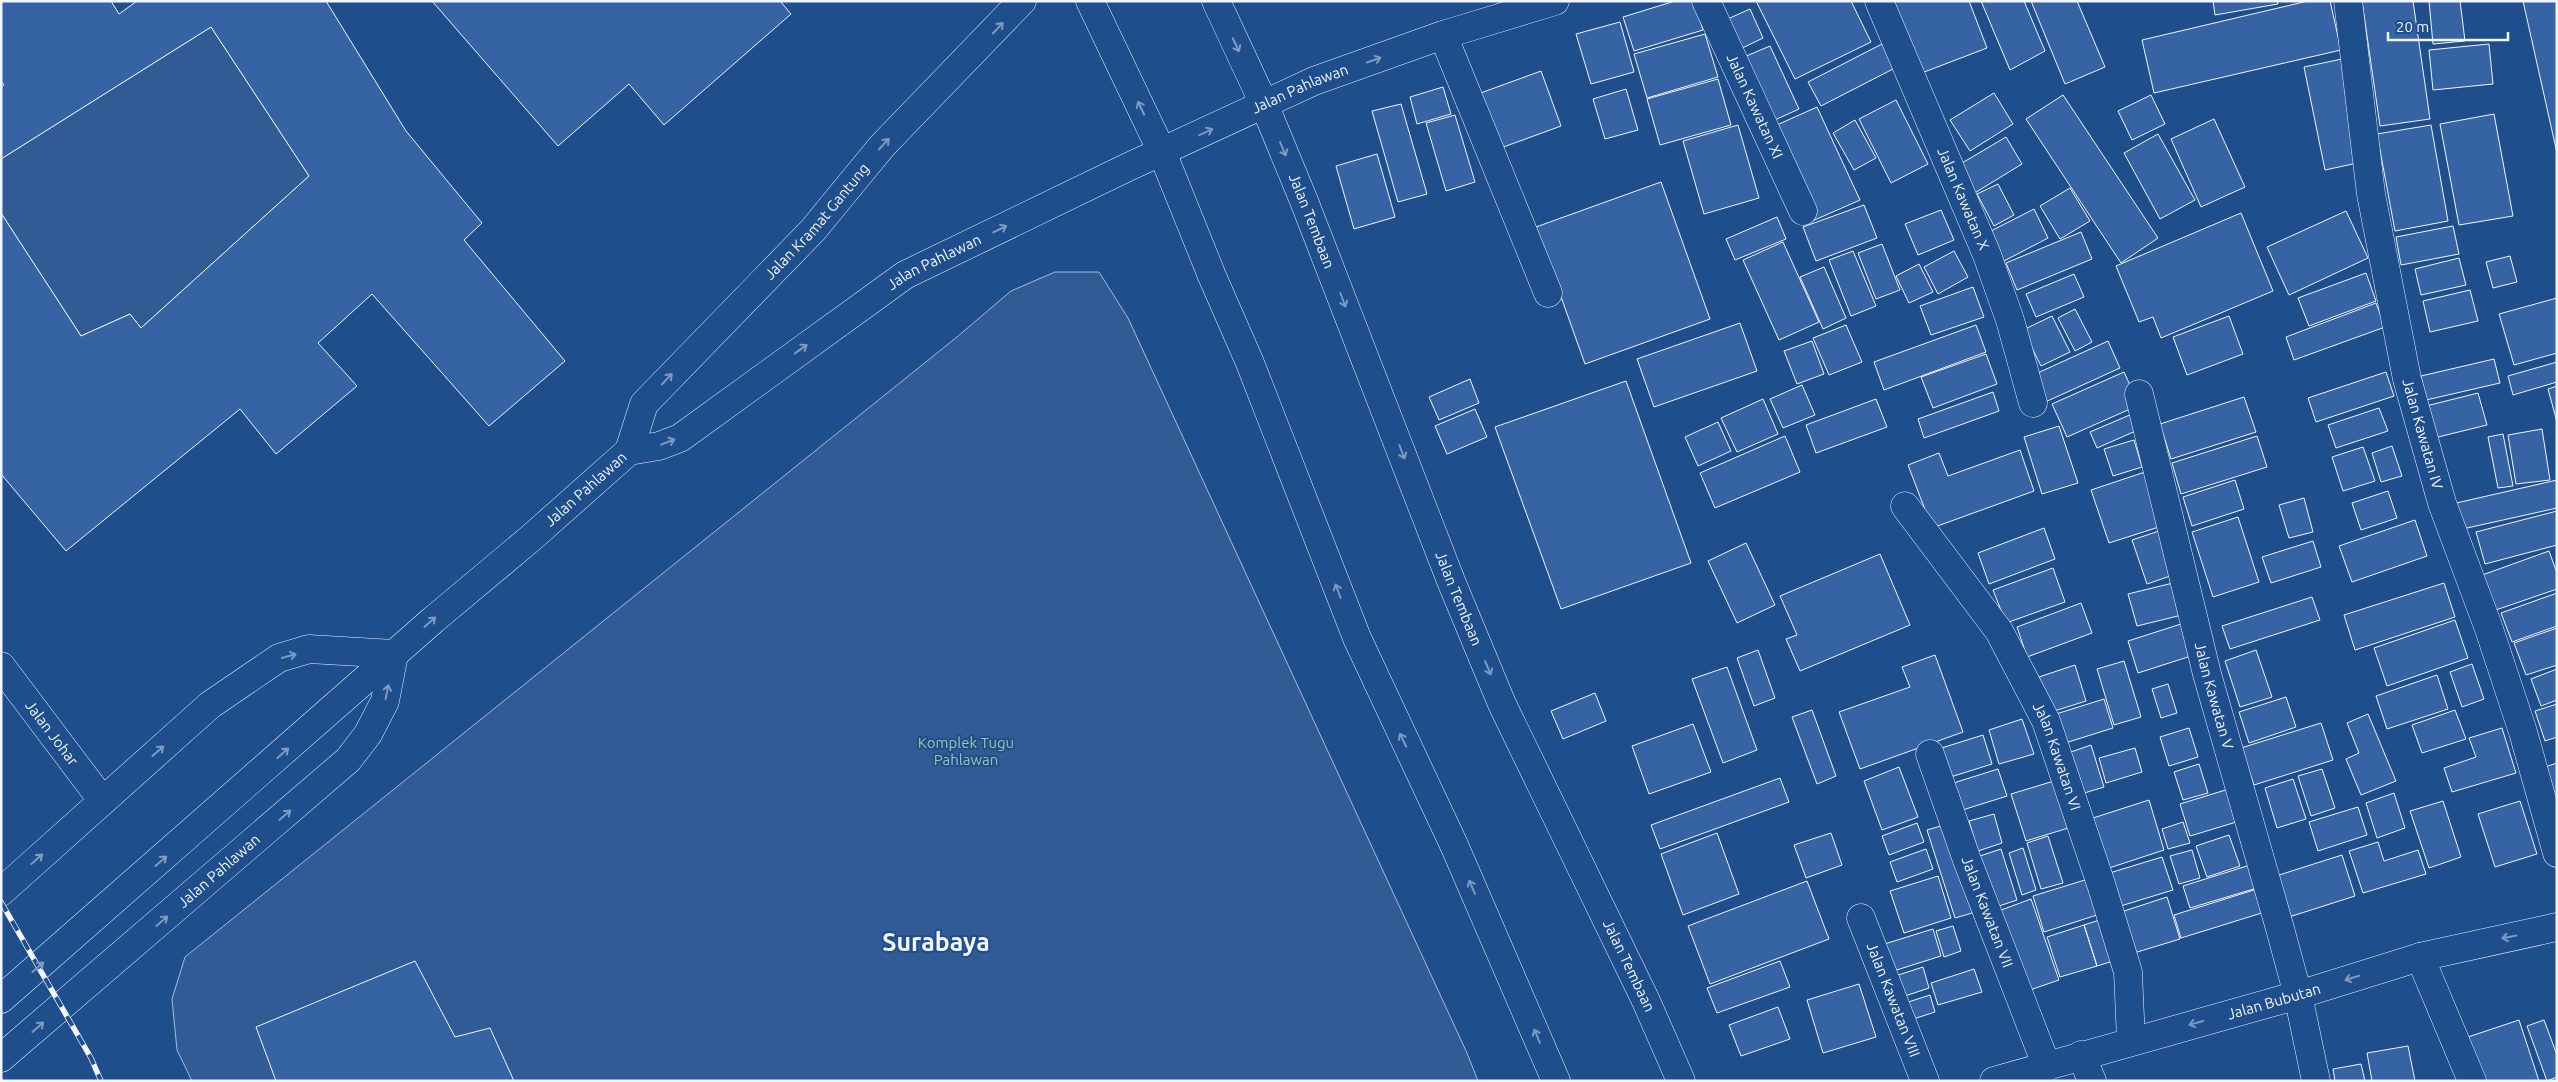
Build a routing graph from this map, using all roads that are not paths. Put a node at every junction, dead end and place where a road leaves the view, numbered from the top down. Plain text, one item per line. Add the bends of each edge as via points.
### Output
1 (1022, 1) edge
2 (1090, 1) edge
3 (1216, 1) edge
4 (1555, 1) edge
5 (1706, 1) edge
6 (1879, 1) edge
7 (2348, 1) edge
8 (1443, 36) junction
9 (1264, 104) junction
10 (1162, 152) junction
11 (1803, 211) dead end
12 (1548, 293) dead end
13 (2139, 394) dead end
14 (2033, 403) dead end
15 (629, 451) junction
16 (1905, 506) dead end
17 (394, 654) junction
18 (1, 666) edge
19 (1930, 754) dead end
20 (102, 800) junction
21 (2557, 853) edge
22 (1, 892) edge
23 (1861, 918) dead end
24 (2557, 927) edge
25 (2420, 957) junction
26 (2298, 995) junction
27 (1, 999) edge
28 (2131, 1041) junction
29 (2081, 1055) junction
30 (1, 1058) edge
31 (2047, 1067) junction
32 (1556, 1081) edge
33 (1681, 1081) edge
34 (1925, 1081) edge
35 (1994, 1081) edge
36 (2092, 1081) edge
37 (2316, 1081) edge
38 (2472, 1081) edge

15 -> 1 main road, Jalan Kramat Gantung via 644,404 813,230 882,146
10 -> 2 main road
3 -> 9 main road, Jalan Tembaan
4 - 8 main road, Jalan Pahlawan
5 - 11 main road, Jalan Kawatan XI
6 - 14 main road, Jalan Kawatan X via 1987,255 2010,320
7 - 21 main road, Jalan Kawatan IV via 2371,194 2407,379 2442,502 2489,629
9 -> 8 main road, Jalan Pahlawan via 1314,81
8 - 12 main road
10 -> 9 main road, Jalan Pahlawan
9 -> 33 main road, Jalan Tembaan via 1502,704 1646,1001
15 -> 10 main road, Jalan Pahlawan via 659,446 680,438 905,275
32 -> 10 main road via 1454,845 1357,638 1250,362
13 - 26 main road, Jalan Kawatan V via 2207,674
17 -> 15 main road, Jalan Pahlawan
16 - 28 main road, Jalan Kawatan VI via 1998,631 2046,721 2128,972
20 -> 17 main road via 210,705 279,658 309,649
27 -> 17 main road, Jalan Pahlawan
30 -> 17 main road, Jalan Pahlawan via 348,760 368,734 385,702
18 - 20 main road, Jalan Johar
19 - 31 main road, Jalan Kawatan VII
22 -> 20 main road
23 - 34 main road, Jalan Kawatan VIII
24 -> 25 main road, Jalan Bubutan
25 -> 26 main road, Jalan Bubutan
25 - 38 main road
26 -> 28 main road, Jalan Bubutan
26 - 37 main road, Jalan Kawatan V
28 - 29 main road, Jalan Bubutan
29 - 31 main road, Jalan Bubutan
29 - 36 main road
31 - 35 main road, Jalan Bubutan

